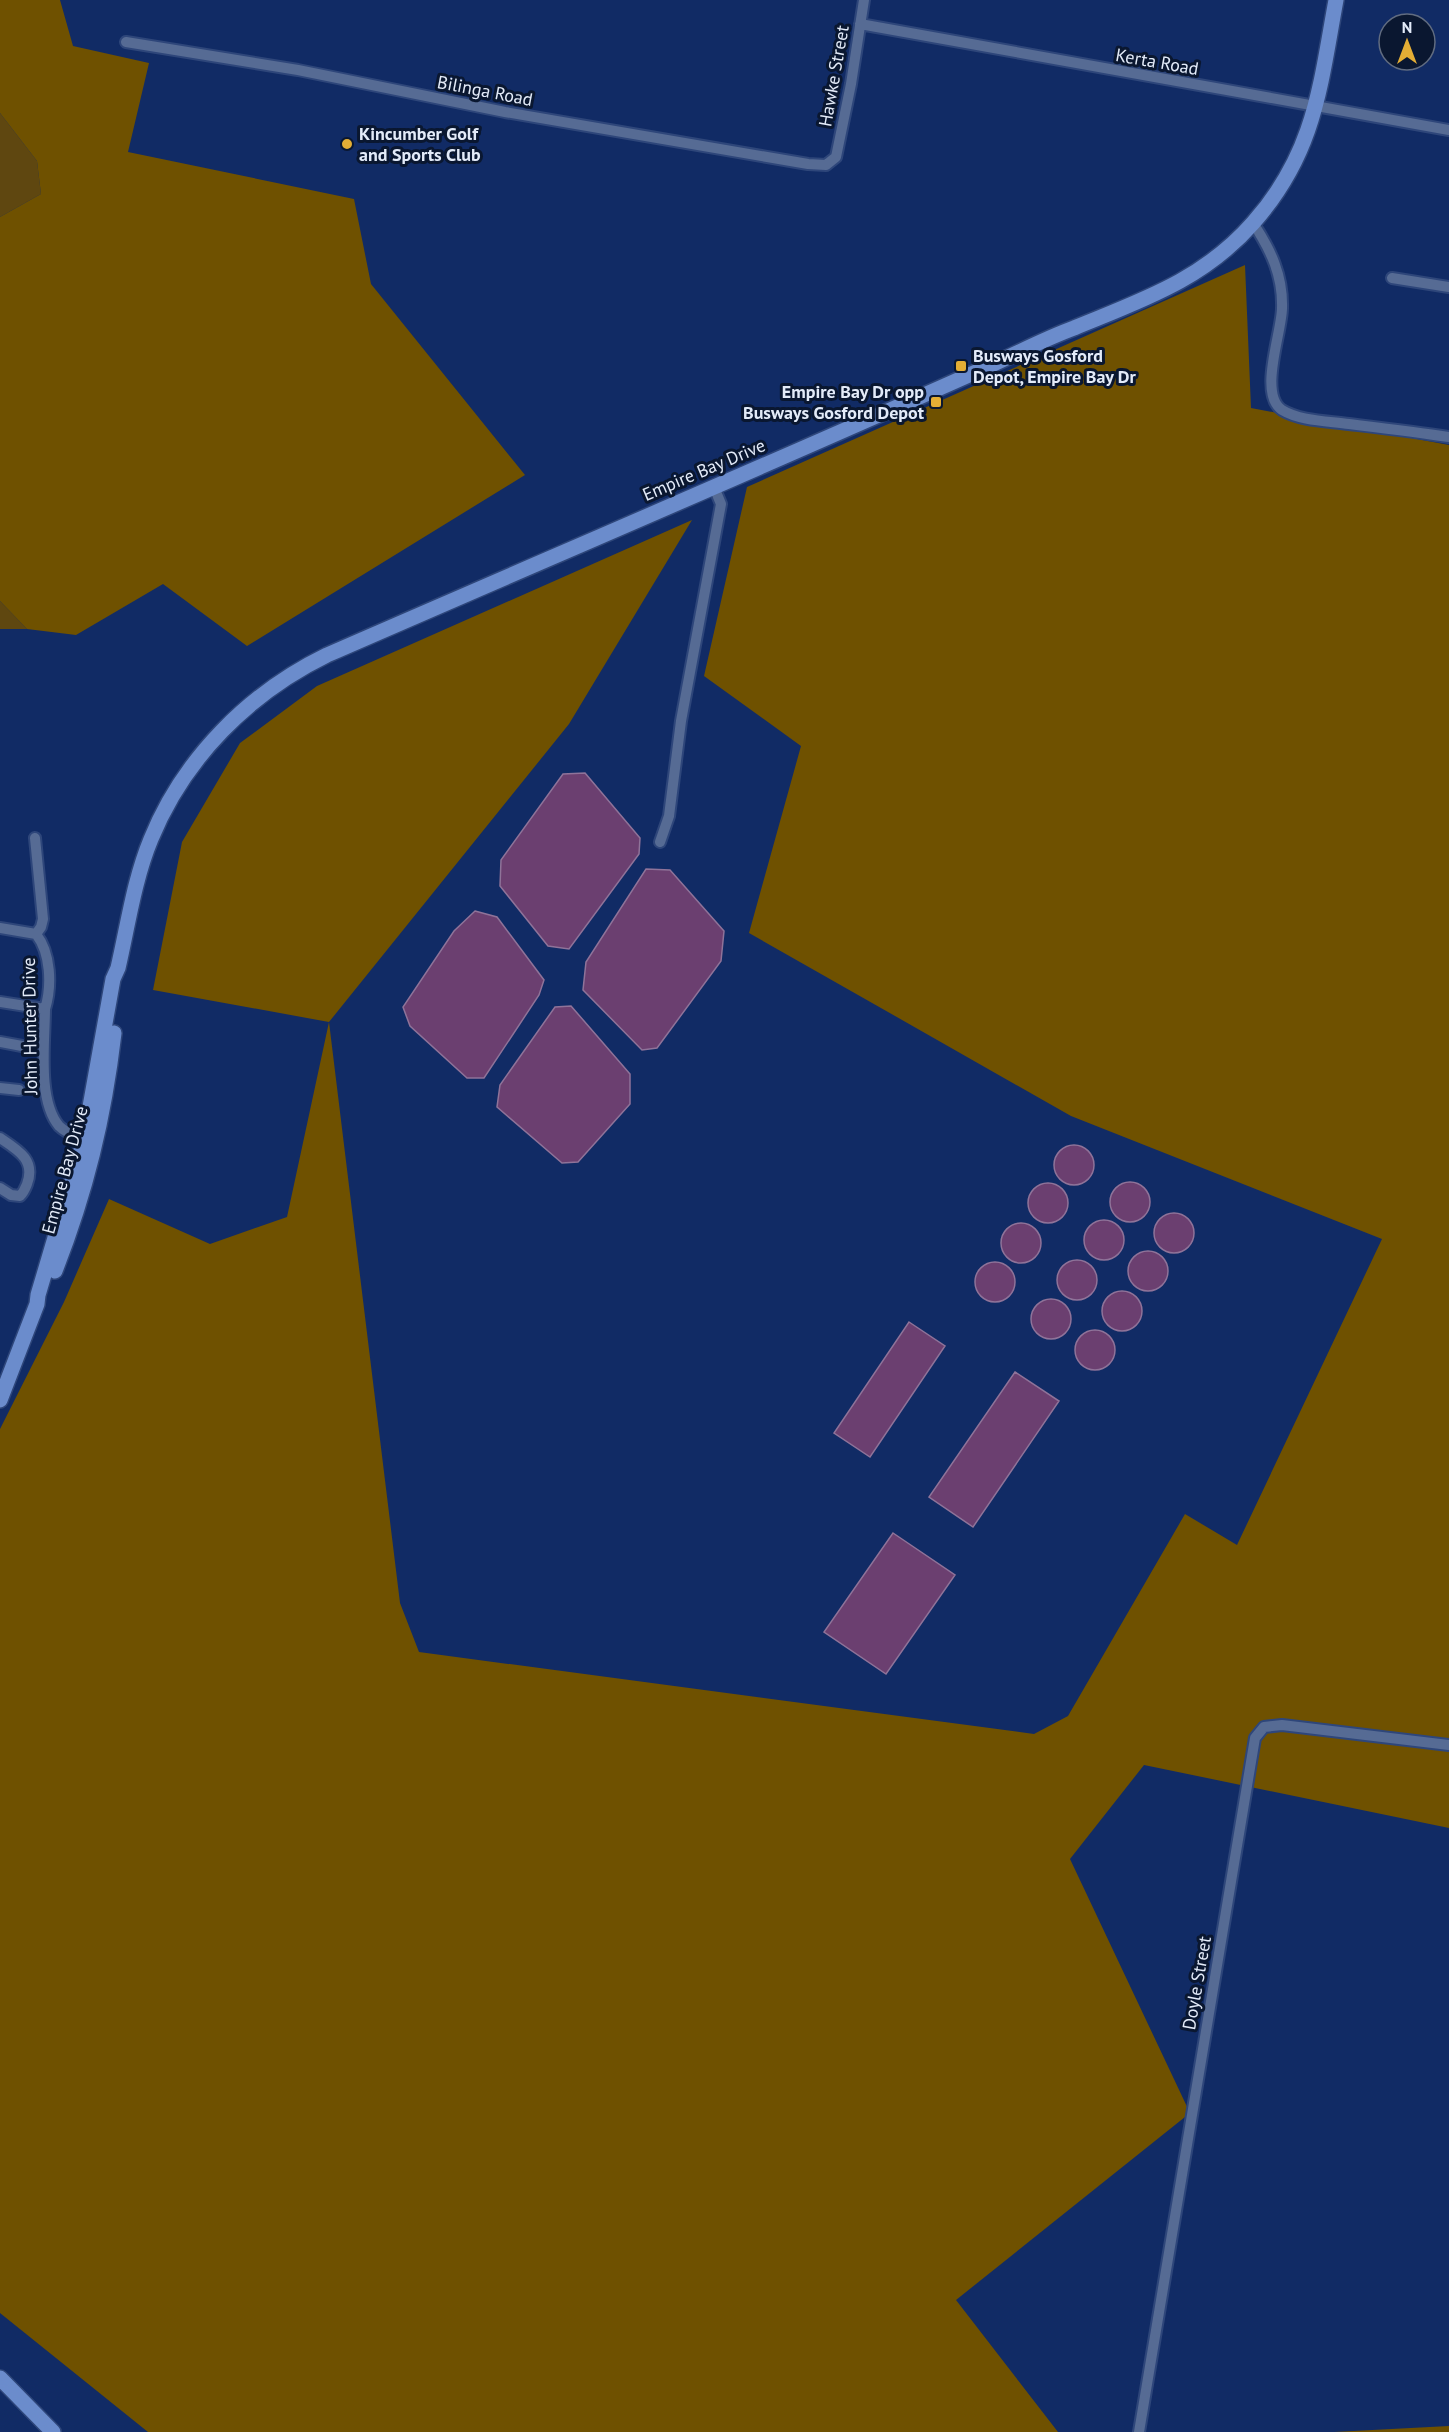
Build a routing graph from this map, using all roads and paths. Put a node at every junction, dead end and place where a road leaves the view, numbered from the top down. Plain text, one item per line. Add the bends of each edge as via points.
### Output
1 (864, 0) edge
2 (1336, 0) edge
3 (860, 24) junction
4 (126, 42) dead end
5 (1316, 107) junction
6 (1449, 130) edge
7 (836, 157) joint
8 (1253, 223) junction
9 (1392, 278) dead end
10 (1449, 287) edge
11 (1449, 437) edge
12 (714, 487) junction
13 (35, 838) dead end
14 (660, 842) dead end
15 (0, 928) edge
16 (36, 934) junction
17 (118, 968) junction
18 (0, 1002) edge
19 (45, 1009) junction
20 (0, 1042) edge
21 (22, 1046) dead end
22 (0, 1088) edge
23 (19, 1090) dead end
24 (106, 1093) junction
25 (0, 1138) edge
26 (84, 1140) junction
27 (0, 1188) edge
28 (84, 1188) junction
29 (38, 1304) junction
30 (0, 1400) edge
31 (1449, 1745) edge
32 (0, 2378) edge
33 (53, 2432) edge
34 (1138, 2432) edge

1 - 3 street, Hawke Street
2 - 5 main road, Empire Bay Drive
3 - 5 street, Kerta Road
3 - 7 street, Hawke Street
4 - 7 street, Bilinga Road via 808,164 826,165
5 - 6 street, Kerta Road
5 - 8 main road, Empire Bay Drive via 1299,157
8 - 11 street via 1270,250 1279,279 1282,309 1272,385 1280,408 1293,415 1321,420
8 - 12 main road, Empire Bay Drive via 1208,265 1163,291
9 - 10 street
12 - 14 street via 721,504 681,721 669,816
12 - 17 main road, Empire Bay Drive via 327,655 250,704 199,757 160,819 145,856
13 - 16 street via 43,919
15 - 16 street, John Hunter Drive
16 - 19 street, John Hunter Drive via 44,945 47,962 49,995
17 - 24 main road, Empire Bay Drive via 120,979
17 - 26 main road, Empire Bay Drive
18 - 19 street
19 - 26 street, John Hunter Drive via 47,1099 65,1132
20 - 21 street
22 - 23 street
24 - 26 main road via 102,1095 95,1125
24 - 28 main road, Empire Bay Drive
25 - 27 street via 23,1154 30,1172 20,1196
26 - 28 main road via 88,1150 82,1175
26 - 29 main road, Empire Bay Drive
28 - 29 main road, Empire Bay Drive via 53,1277
29 - 30 main road, Empire Bay Drive
31 - 34 street, Doyle Street via 1282,1725 1264,1727 1255,1738
32 - 33 main road

